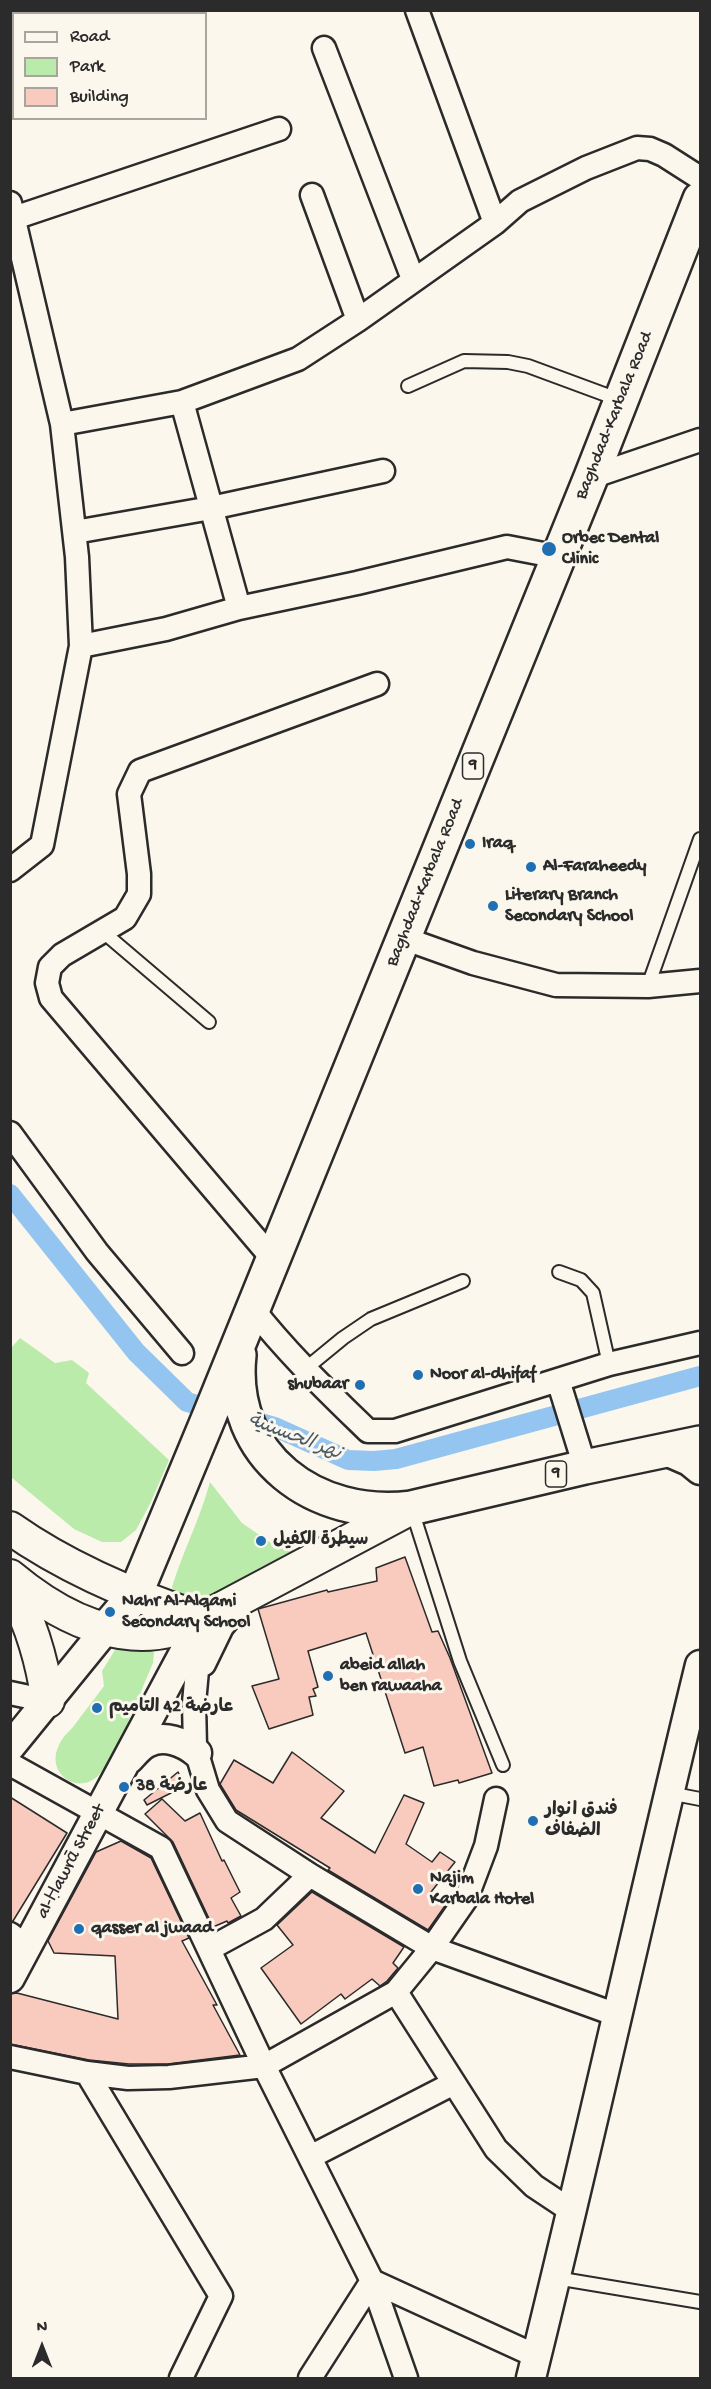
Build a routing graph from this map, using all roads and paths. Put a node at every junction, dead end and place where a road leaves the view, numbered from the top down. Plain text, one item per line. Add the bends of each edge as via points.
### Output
1 (417, 10) edge
2 (324, 48) dead end
3 (279, 129) dead end
4 (700, 178) edge
5 (312, 195) dead end
6 (700, 199) edge
7 (12, 211) edge
8 (495, 223) junction
9 (413, 279) junction
10 (358, 320) junction
11 (408, 386) dead end
12 (621, 401) junction
13 (182, 402) junction
14 (62, 424) junction
15 (700, 440) edge
16 (383, 471) dead end
17 (591, 477) junction
18 (211, 508) junction
19 (75, 532) junction
20 (559, 557) junction
21 (239, 608) junction
22 (81, 646) junction
23 (377, 684) dead end
24 (700, 839) edge
25 (10, 870) edge
26 (102, 932) junction
27 (403, 938) junction
28 (700, 981) edge
29 (648, 986) junction
30 (209, 1022) dead end
31 (10, 1133) edge
32 (272, 1258) junction
33 (559, 1272) dead end
34 (463, 1281) dead end
35 (242, 1339) junction
36 (700, 1343) edge
37 (182, 1353) dead end
38 (609, 1364) junction
39 (304, 1370) junction
40 (558, 1380) junction
41 (700, 1443) edge
42 (666, 1451) junction
43 (580, 1452) junction
44 (700, 1470) edge
45 (411, 1508) junction
46 (10, 1528) edge
47 (10, 1576) edge
48 (10, 1585) edge
49 (255, 1591) junction
50 (135, 1595) junction
51 (202, 1619) junction
52 (106, 1629) junction
53 (700, 1665) edge
54 (10, 1693) edge
55 (48, 1701) junction
56 (194, 1703) junction
57 (10, 1747) edge
58 (197, 1753) junction
59 (125, 1763) junction
60 (10, 1764) edge
61 (503, 1765) dead end
62 (669, 1793) junction
63 (496, 1799) dead end
64 (700, 1799) edge
65 (98, 1814) junction
66 (310, 1875) junction
67 (19, 1941) edge
68 (432, 1948) junction
69 (209, 1949) junction
70 (10, 1978) edge
71 (396, 1992) junction
72 (617, 2015) junction
73 (10, 2057) edge
74 (264, 2066) junction
75 (87, 2073) junction
76 (454, 2083) junction
77 (310, 2157) junction
78 (573, 2212) junction
79 (556, 2277) junction
80 (372, 2281) junction
81 (700, 2302) edge
82 (534, 2367) edge
83 (181, 2379) edge
84 (310, 2379) edge
85 (406, 2379) edge

1 - 8 street
2 - 9 street
3 - 7 street
4 - 8 street via 664,154 637,148 520,201
5 - 10 street
6 - 12 highway, Baghdad-Karbala Road / 9
7 - 14 street
8 - 9 street
9 - 10 street
10 - 13 street via 298,359
11 - 12 lane via 464,362 508,362
12 - 17 highway, Baghdad-Karbala Road / 9
13 - 14 street
13 - 18 street
14 - 19 street
15 - 17 street
16 - 18 street
17 - 20 highway, Baghdad-Karbala Road / 9
18 - 19 street
18 - 21 street
19 - 22 street
20 - 21 street via 507,547
20 - 27 highway, Baghdad-Karbala Road / 9
21 - 22 street via 166,629
22 - 25 street via 42,845
23 - 26 street via 140,771 129,794 139,894 125,918
24 - 29 lane
26 - 30 lane
26 - 32 street via 62,955 50,968 47,983 51,998
27 - 29 street via 473,963 556,985
27 - 32 highway, Baghdad-Karbala Road / 9
28 - 29 street
31 - 37 street via 97,1252
32 - 35 highway, Baghdad-Karbala Road / 9
33 - 38 lane via 581,1280 593,1293
34 - 39 lane via 371,1319
35 - 39 street via 279,1343
35 - 45 highway, 9 via 242,1403 252,1435 277,1467 316,1495 338,1503 362,1509
35 - 50 highway, Baghdad-Karbala Road
36 - 38 street
38 - 40 street
39 - 40 street via 368,1431 395,1431
40 - 43 street
41 - 42 highway, 9
42 - 43 highway, 9
42 - 44 street
43 - 45 highway, 9
45 - 49 main road
45 - 61 lane via 460,1661
46 - 50 main road via 65,1562
47 - 52 main road via 50,1605
48 - 55 main road via 36,1647
49 - 51 main road
49 - 56 street via 232,1614 214,1641 201,1671
50 - 51 main road
50 - 52 highway, Baghdad-Karbala Road
51 - 52 main road via 179,1630 155,1635 130,1635
51 - 56 street
51 - 59 street, al-Ḥawrā Street
52 - 55 street
53 - 62 street
54 - 55 street
55 - 57 street
56 - 58 street
58 - 59 street via 186,1744 159,1739 146,1743
58 - 66 street via 208,1790 227,1821
59 - 65 street, al-Ḥawrā Street
60 - 65 street
62 - 64 lane
62 - 72 street
63 - 68 street via 486,1846 466,1899
65 - 67 street, al-Ḥawrā Street
65 - 69 street via 161,1848
66 - 68 street
66 - 69 street via 264,1919
67 - 70 street, al-Ḥawrā Street
68 - 71 street
68 - 72 street
69 - 74 street
71 - 74 street
71 - 76 street
72 - 78 street
73 - 75 street
74 - 75 street via 169,2078
74 - 77 street
75 - 83 street via 221,2296
76 - 77 street
76 - 78 street via 496,2149 534,2186
77 - 80 street
78 - 79 street
79 - 81 lane
79 - 82 street
80 - 82 street
80 - 84 street
80 - 85 street

